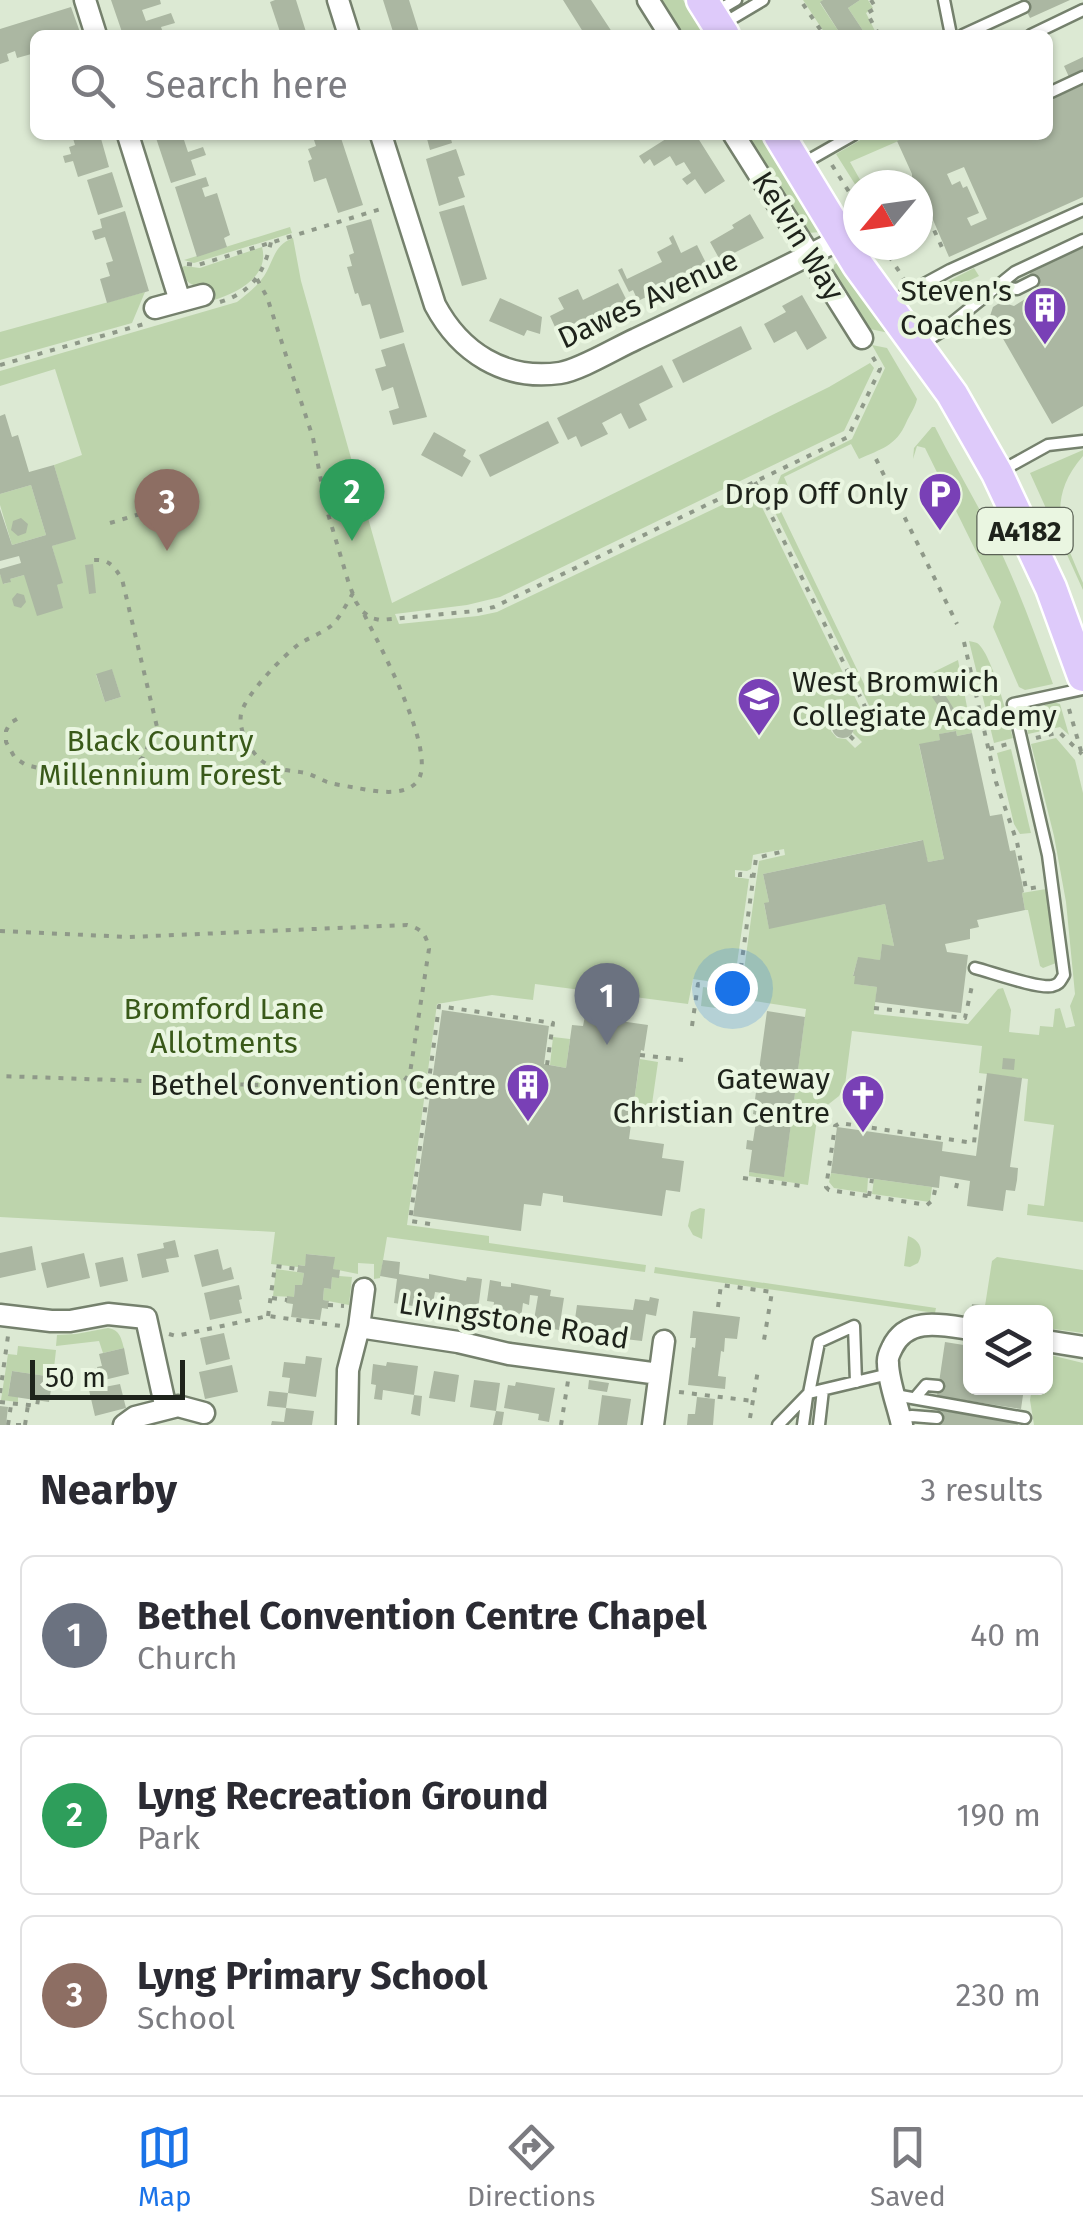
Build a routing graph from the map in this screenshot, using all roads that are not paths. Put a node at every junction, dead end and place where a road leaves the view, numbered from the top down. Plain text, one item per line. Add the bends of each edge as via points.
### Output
1 (85, 0) edge
2 (338, 0) edge
3 (648, 0) edge
4 (763, 0) edge
5 (944, 0) edge
6 (1069, 0) edge
7 (1024, 6) dead end
8 (1079, 12) edge
9 (718, 15) edge
10 (94, 30) edge
11 (347, 30) edge
12 (667, 30) edge
13 (950, 30) edge
14 (974, 30) edge
15 (1041, 30) edge
16 (1083, 77) edge
17 (1053, 91) edge
18 (130, 140) edge
19 (383, 140) edge
20 (737, 140) edge
21 (840, 140) edge
22 (806, 152) edge
23 (1078, 208) edge
24 (843, 215) edge
25 (1083, 240) edge
26 (843, 242) edge
27 (811, 255) junction
28 (870, 260) edge
29 (1034, 281) dead end
30 (997, 287) junction
31 (204, 294) dead end
32 (180, 301) junction
33 (894, 301) junction
34 (155, 308) dead end
35 (862, 338) road end
36 (921, 344) junction
37 (1083, 441) edge
38 (997, 473) junction
39 (1083, 676) edge
40 (1083, 688) edge
41 (975, 968) road end
42 (364, 1289) dead end
43 (5, 1320) edge
44 (353, 1327) junction
45 (963, 1328) edge
46 (664, 1342) dead end
47 (1053, 1342) edge
48 (1083, 1347) edge
49 (890, 1374) junction
50 (664, 1382) junction
51 (856, 1382) junction
52 (938, 1386) dead end
53 (823, 1390) junction
54 (808, 1394) junction
55 (905, 1397) junction
56 (795, 1407) junction
57 (166, 1410) junction
58 (204, 1413) dead end
59 (937, 1418) dead end
60 (1024, 1418) dead end
61 (902, 1421) edge
62 (124, 1425) edge
63 (347, 1425) edge
64 (652, 1425) edge
65 (778, 1425) edge
66 (793, 1425) edge
67 (803, 1425) edge
68 (819, 1425) edge

1 - 10 street
2 - 11 street
3 - 12 street
4 - 9 lane
5 - 13 lane
6 - 8 lane
7 - 14 lane
8 - 15 lane
16 - 17 lane
18 - 32 street
19 - 27 street, Dawes Avenue via 446,326 464,346 505,368 564,373
20 - 27 street, Kelvin Way
21 - 22 lane
22 - 24 main road, Kelvin Way / A4182
23 - 33 lane
25 - 30 lane
26 - 27 street, Dawes Avenue
27 - 35 street, Kelvin Way
28 - 33 main road, Kelvin Way / A4182
29 - 30 lane via 1017,289
30 - 36 lane
31 - 32 street
32 - 34 street
33 - 36 main road, Kelvin Way / A4182
36 - 38 main road, Kelvin Way / A4182
37 - 38 lane via 1048,445
38 - 39 main road, Kelvin Way / A4182 via 1052,588
40 - 41 lane via 1013,704 1053,884 1064,974 1053,986 1038,985
42 - 44 street, Livingstone Road
43 - 57 street via 146,1318
44 - 50 street, Livingstone Road
44 - 63 street, Livingstone Road
45 - 49 street via 912,1328 894,1342
46 - 50 street, Livingstone Road
47 - 48 street
49 - 51 lane
49 - 55 street
50 - 64 street, Livingstone Road
51 - 53 lane
51 - 54 lane via 854,1326 819,1342
52 - 55 lane
53 - 54 lane
53 - 68 lane
54 - 56 lane
54 - 67 lane
55 - 60 lane
55 - 61 street
56 - 65 lane
56 - 66 lane
57 - 58 street
57 - 62 street
59 - 61 lane

